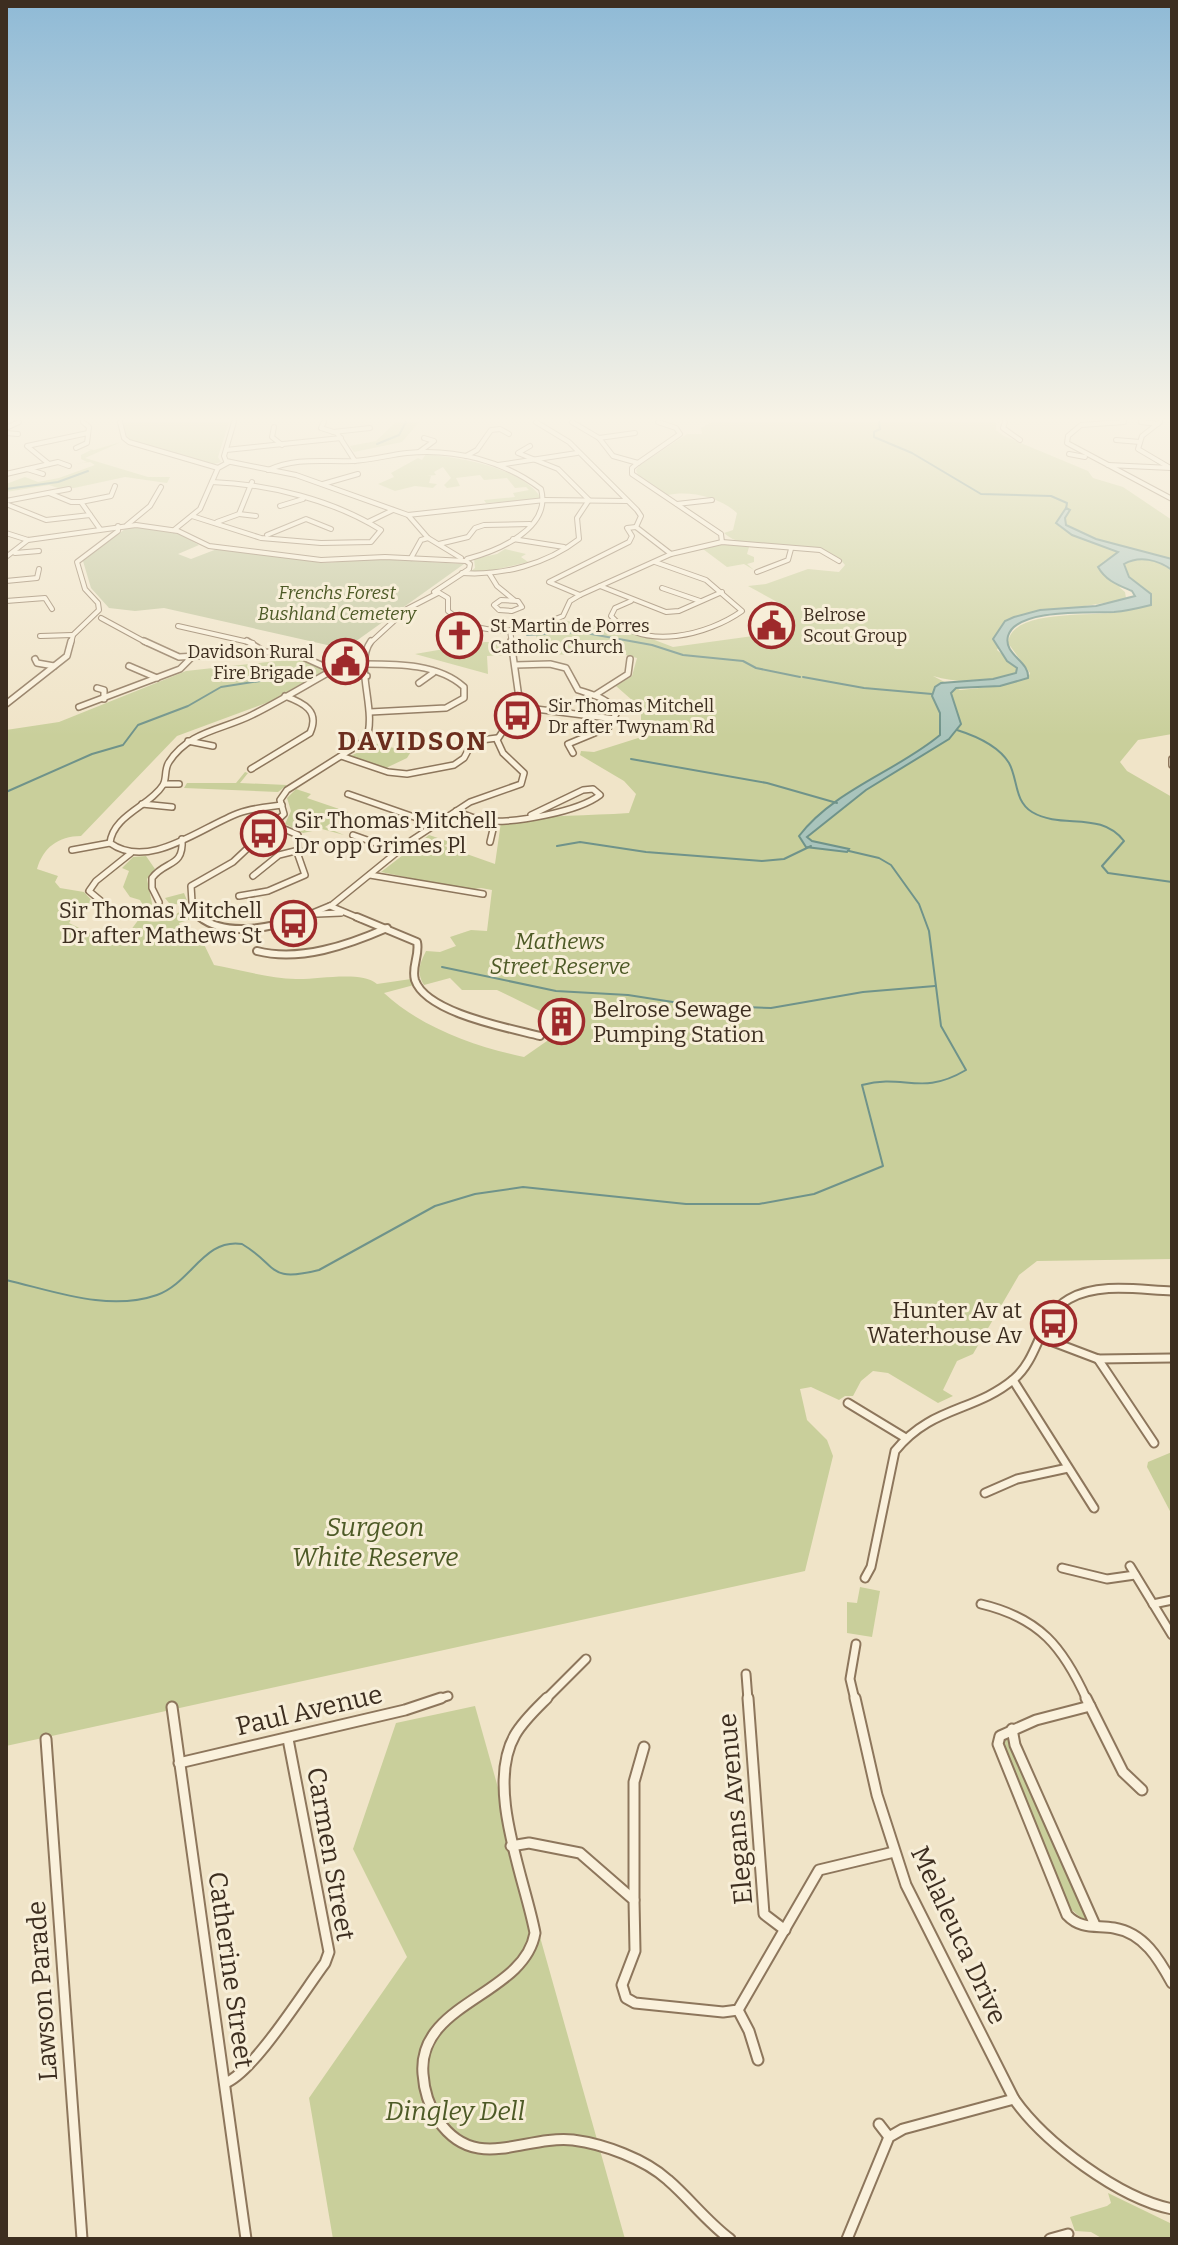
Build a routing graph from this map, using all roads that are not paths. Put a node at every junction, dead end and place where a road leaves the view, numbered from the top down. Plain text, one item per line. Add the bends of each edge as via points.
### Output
1 (118, 526) edge
2 (113, 527) edge
3 (144, 527) edge
4 (178, 527) edge
5 (225, 527) edge
6 (287, 527) edge
7 (325, 527) edge
8 (376, 527) edge
9 (418, 527) edge
10 (469, 527) edge
11 (481, 527) edge
12 (527, 527) edge
13 (578, 527) edge
14 (636, 527) joint
15 (710, 527) edge
16 (475, 528) junction
17 (100, 529) joint
18 (331, 529) dead end
19 (174, 530) junction
20 (6, 533) edge
21 (721, 534) junction
22 (14, 536) junction
23 (265, 536) junction
24 (428, 538) junction
25 (6, 539) edge
26 (513, 539) junction
27 (26, 540) junction
28 (722, 542) junction
29 (439, 544) junction
30 (747, 546) junction
31 (568, 548) junction
32 (791, 549) junction
33 (39, 551) dead end
34 (12, 553) junction
35 (671, 554) junction
36 (6, 557) edge
37 (411, 558) junction
38 (463, 559) junction
39 (839, 561) dead end
40 (655, 562) junction
41 (39, 569) dead end
42 (757, 572) dead end
43 (462, 573) junction
44 (489, 573) junction
45 (6, 581) edge
46 (600, 586) junction
47 (662, 588) dead end
48 (722, 592) junction
49 (436, 593) junction
50 (580, 595) junction
51 (6, 600) edge
52 (514, 600) junction
53 (631, 601) junction
54 (700, 601) junction
55 (7, 609) edge
56 (52, 609) dead end
57 (101, 618) dead end
58 (178, 626) dead end
59 (510, 631) junction
60 (73, 635) junction
61 (40, 636) dead end
62 (263, 651) junction
63 (191, 658) junction
64 (35, 659) dead end
65 (630, 659) dead end
66 (366, 664) junction
67 (515, 665) junction
68 (54, 666) junction
69 (129, 666) dead end
70 (333, 670) junction
71 (433, 673) junction
72 (367, 676) junction
73 (157, 678) junction
74 (419, 683) dead end
75 (97, 688) dead end
76 (595, 695) junction
77 (285, 696) junction
78 (104, 699) junction
79 (6, 704) edge
80 (79, 707) dead end
81 (520, 707) junction
82 (370, 712) junction
83 (615, 719) junction
84 (497, 738) junction
85 (188, 741) junction
86 (213, 746) dead end
87 (573, 753) dead end
88 (341, 756) junction
89 (251, 769) dead end
90 (164, 784) junction
91 (179, 784) dead end
92 (348, 794) dead end
93 (142, 804) junction
94 (282, 805) junction
95 (172, 807) dead end
96 (456, 811) junction
97 (531, 815) junction
98 (495, 821) junction
99 (275, 825) junction
100 (437, 825) junction
101 (353, 835) dead end
102 (182, 839) junction
103 (490, 842) dead end
104 (110, 843) junction
105 (72, 850) dead end
106 (299, 850) junction
107 (398, 851) junction
108 (131, 853) junction
109 (370, 875) junction
110 (253, 876) dead end
111 (483, 894) dead end
112 (239, 896) dead end
113 (159, 902) dead end
114 (330, 906) junction
115 (113, 911) dead end
116 (345, 913) junction
117 (312, 914) junction
118 (387, 928) junction
119 (257, 951) dead end
120 (540, 1036) dead end
121 (1172, 1291) edge
122 (1040, 1337) junction
123 (1172, 1358) edge
124 (1098, 1359) junction
125 (1013, 1380) junction
126 (848, 1403) dead end
127 (904, 1437) junction
128 (1154, 1443) dead end
129 (1068, 1468) junction
130 (985, 1493) dead end
131 (1094, 1508) dead end
132 (1130, 1566) dead end
133 (1062, 1568) dead end
134 (1135, 1575) junction
135 (865, 1578) dead end
136 (1172, 1600) edge
137 (981, 1604) dead end
138 (1153, 1604) junction
139 (1172, 1635) edge
140 (856, 1644) dead end
141 (586, 1659) dead end
142 (746, 1674) dead end
143 (448, 1696) dead end
144 (1090, 1706) junction
145 (172, 1707) dead end
146 (1012, 1729) junction
147 (46, 1739) dead end
148 (288, 1739) junction
149 (644, 1747) dead end
150 (179, 1763) junction
151 (1142, 1790) dead end
152 (511, 1846) junction
153 (894, 1852) junction
154 (634, 1900) junction
155 (1095, 1925) junction
156 (785, 1930) junction
157 (1170, 1977) edge
158 (738, 2010) junction
159 (758, 2060) dead end
160 (225, 2083) junction
161 (1014, 2099) junction
162 (879, 2124) dead end
163 (889, 2137) junction
164 (1172, 2209) edge
165 (1068, 2234) dead end
166 (82, 2239) edge
167 (246, 2239) edge
168 (730, 2239) edge
169 (847, 2239) edge
170 (1050, 2239) edge

1 - 60 street via 77,562 85,589 100,607
2 - 17 street
3 - 19 street
4 - 19 street
5 - 23 street
6 - 23 street
7 - 18 street
8 - 23 street via 381,530 374,541 335,545
9 - 24 street
10 - 16 street
11 - 16 street
12 - 26 street
13 - 31 street via 579,539
14 - 35 street
14 - 50 street via 627,528 629,542 549,582
15 - 21 street
16 - 29 street via 468,537
17 - 27 street
19 - 37 street via 207,545 321,560
20 - 22 street
21 - 28 street
21 - 30 street
22 - 25 street
22 - 27 street
24 - 29 street
24 - 37 street via 421,540
26 - 31 street
26 - 38 street via 494,552
27 - 34 street
28 - 30 street
28 - 35 street
29 - 38 street
30 - 32 street
31 - 44 street
32 - 39 street via 824,551
32 - 42 street via 788,560
33 - 34 street
34 - 36 street
35 - 40 street
37 - 38 street
38 - 43 street via 470,566
40 - 46 street
40 - 48 street via 701,578
41 - 45 street via 37,578
43 - 44 street
43 - 49 street
44 - 52 street
46 - 50 street
46 - 53 street
47 - 54 street
48 - 53 street via 741,608 740,613 702,631 672,637 646,634 614,620 615,608
48 - 54 street
49 - 59 street via 448,598 448,611 461,622
49 - 66 street via 373,636 364,650
50 - 59 street via 554,622
51 - 55 street
51 - 56 street via 42,598
52 - 52 street via 522,605 516,610 494,607
53 - 54 street via 666,612
57 - 63 street via 168,654
58 - 62 street via 252,642
59 - 67 street
60 - 61 street
60 - 68 street via 69,653
62 - 63 street
62 - 70 street via 300,653
63 - 73 street via 186,666
64 - 68 street
65 - 76 street via 628,674
66 - 71 street via 398,663
66 - 72 street
67 - 76 street via 558,665 570,673 572,686
67 - 81 street
68 - 79 street
69 - 73 street
70 - 72 street
70 - 77 street
71 - 74 street
71 - 82 street via 463,684 462,701 438,709
72 - 82 street
73 - 78 street
75 - 78 street via 104,690
76 - 83 street via 615,707
77 - 85 street
77 - 89 street via 309,706 314,727
78 - 80 street
81 - 83 street
81 - 84 street
82 - 88 street via 367,737
83 - 87 street via 601,732 568,744
84 - 88 street via 473,741 454,765 407,774
84 - 96 street via 501,751 524,773 524,782
85 - 86 street
85 - 90 street via 167,764
88 - 94 street via 287,790
90 - 91 street
90 - 93 street
92 - 100 street
93 - 95 street
93 - 104 street via 116,829
94 - 99 street via 284,814
94 - 102 street via 241,812
96 - 98 street
96 - 100 street
97 - 97 street via 583,790 600,795 591,802
97 - 98 street
98 - 103 street
99 - 106 street via 297,833
99 - 117 street via 233,862 195,882 190,889 194,909 206,922 229,928 272,925
100 - 107 street
101 - 107 street
102 - 108 street via 154,851
102 - 113 street via 181,858 151,878
104 - 105 street
104 - 108 street
106 - 110 street via 279,855
106 - 112 street via 305,875 268,891
107 - 109 street
108 - 115 street via 91,885 92,897
109 - 111 street
109 - 114 street
114 - 116 street
114 - 117 street
116 - 117 street
116 - 118 street
118 - 119 street via 296,954
118 - 120 street via 417,942 413,974 425,994 449,1008
121 - 122 street via 1074,1297 1054,1311
122 - 124 street
122 - 125 street
123 - 124 street
124 - 128 street
125 - 127 street
125 - 129 street
126 - 127 street
127 - 135 street via 895,1451
129 - 130 street via 1017,1479
129 - 131 street
132 - 134 street
133 - 134 street via 1100,1579
134 - 138 street
136 - 138 street
137 - 144 street via 1005,1608 1044,1630
138 - 139 street
140 - 153 street, Melaleuca Drive via 850,1679
141 - 152 street via 512,1741 503,1806
142 - 156 street, Elegans Avenue via 764,1914
143 - 148 street, Paul Avenue
144 - 146 street
144 - 151 street via 1123,1772
145 - 150 street, Catherine Street
146 - 155 street
146 - 155 street via 998,1744 1062,1906 1073,1923
147 - 166 street, Lawson Parade
148 - 150 street, Paul Avenue
148 - 160 street, Carmen Street via 329,1952 253,2060
149 - 154 street via 634,1782
150 - 160 street, Catherine Street
152 - 154 street via 529,1843 580,1853
152 - 168 street via 534,1925 533,1950 448,2017 428,2040 422,2069 434,2115 457,2141 473,2148 572,2140 652,2167
153 - 156 street via 819,1870
153 - 161 street, Melaleuca Drive via 920,1915
154 - 158 street via 635,1951 622,1985 626,1998 635,2003
155 - 157 street via 1142,1940
156 - 158 street
158 - 159 street
160 - 167 street, Catherine Street
161 - 163 street
161 - 164 street, Melaleuca Drive via 1029,2122 1072,2160 1152,2204
162 - 163 street
163 - 169 street
165 - 170 street

